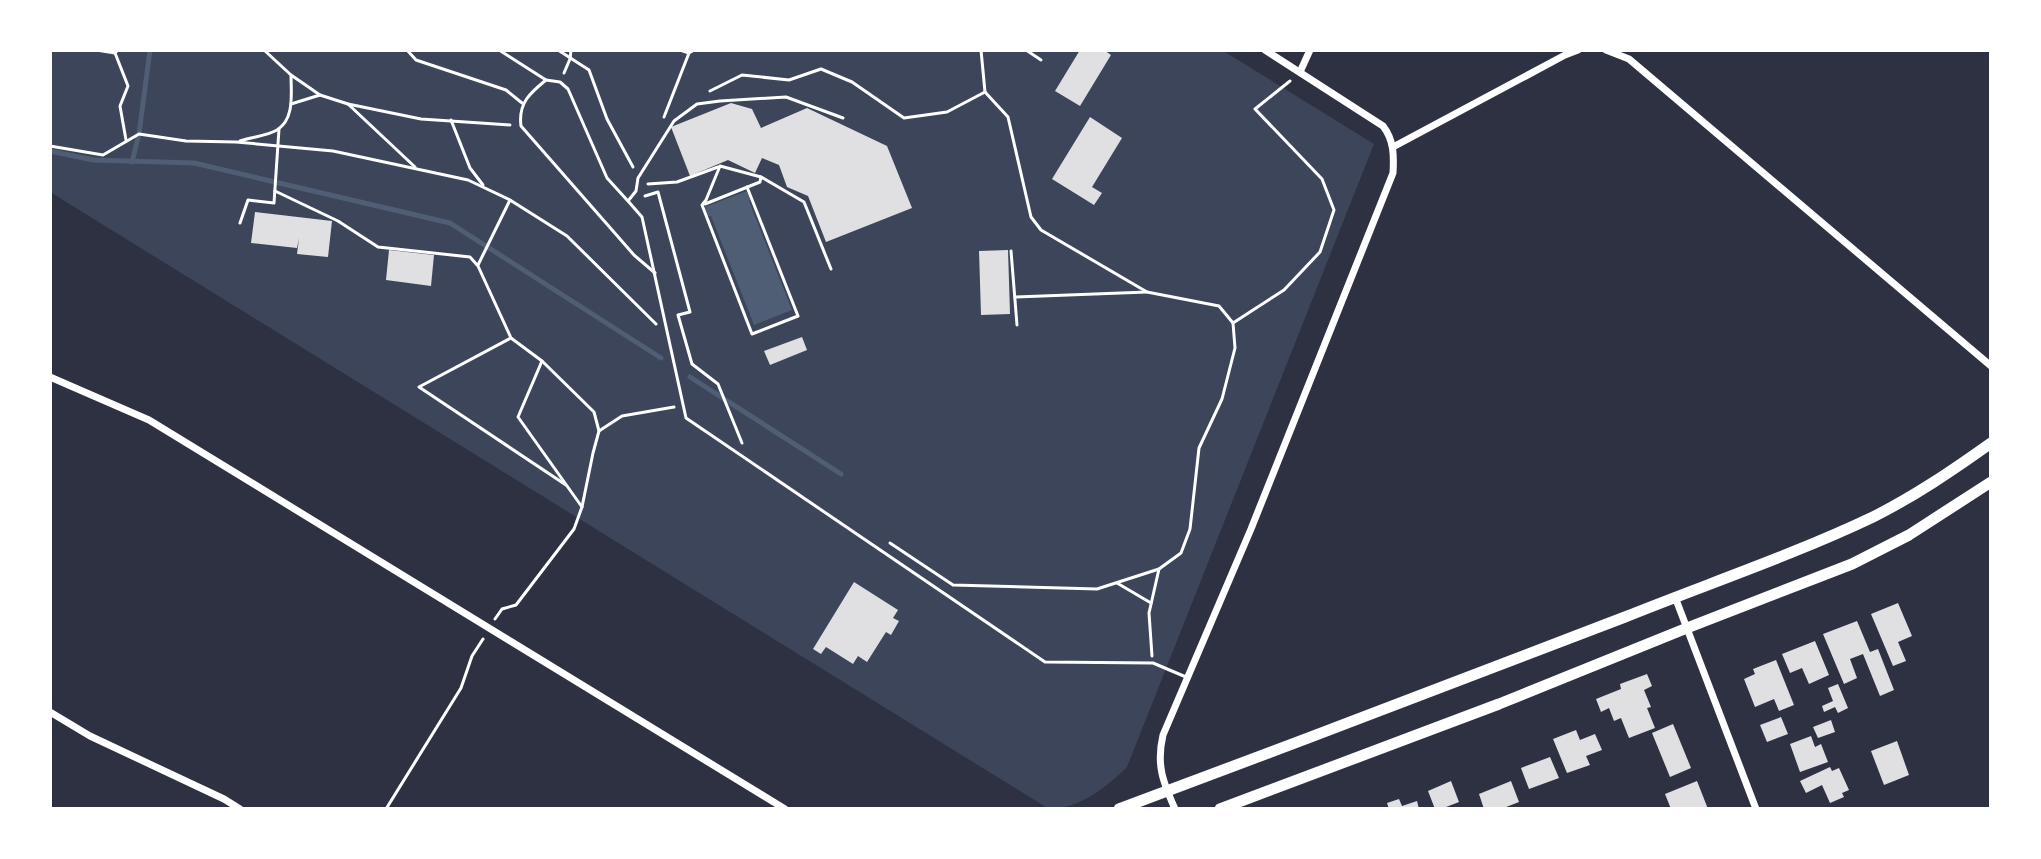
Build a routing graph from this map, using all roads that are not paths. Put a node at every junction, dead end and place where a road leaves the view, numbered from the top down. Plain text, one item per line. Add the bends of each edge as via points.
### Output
1 (407, 50) edge
2 (499, 50) edge
3 (1265, 50) edge
4 (1310, 50) edge
5 (1578, 50) edge
6 (1606, 50) edge
7 (1300, 72) junction
8 (546, 80) junction
9 (522, 103) junction
10 (843, 118) dead end
11 (1393, 147) junction
12 (628, 201) junction
13 (655, 273) junction
14 (1991, 366) edge
15 (50, 377) edge
16 (1991, 443) edge
17 (1991, 482) edge
18 (1675, 597) junction
19 (1687, 628) junction
20 (1187, 678) junction
21 (50, 712) edge
22 (1167, 791) junction
23 (240, 809) edge
24 (785, 809) edge
25 (1119, 809) edge
26 (1175, 809) edge
27 (1220, 809) edge
28 (1756, 809) edge

1 - 9 lane via 416,60 506,90
2 - 8 lane
3 - 7 street
4 - 7 street
5 - 11 street
6 - 14 street via 1629,59
7 - 11 street via 1374,119 1389,133
8 - 9 lane
8 - 12 lane via 568,89 607,178
9 - 13 lane via 521,126
10 - 12 lane via 786,97 697,104 674,121
11 - 20 street via 1393,173 1383,200
12 - 13 lane via 642,217
13 - 20 lane via 686,418 1045,662 1153,663
15 - 24 street via 149,420
16 - 18 highway via 1873,517
17 - 19 highway via 1852,564
18 - 19 street
18 - 22 highway
19 - 27 highway
19 - 28 street
20 - 22 street via 1160,746
21 - 23 street
22 - 25 highway
22 - 26 street

